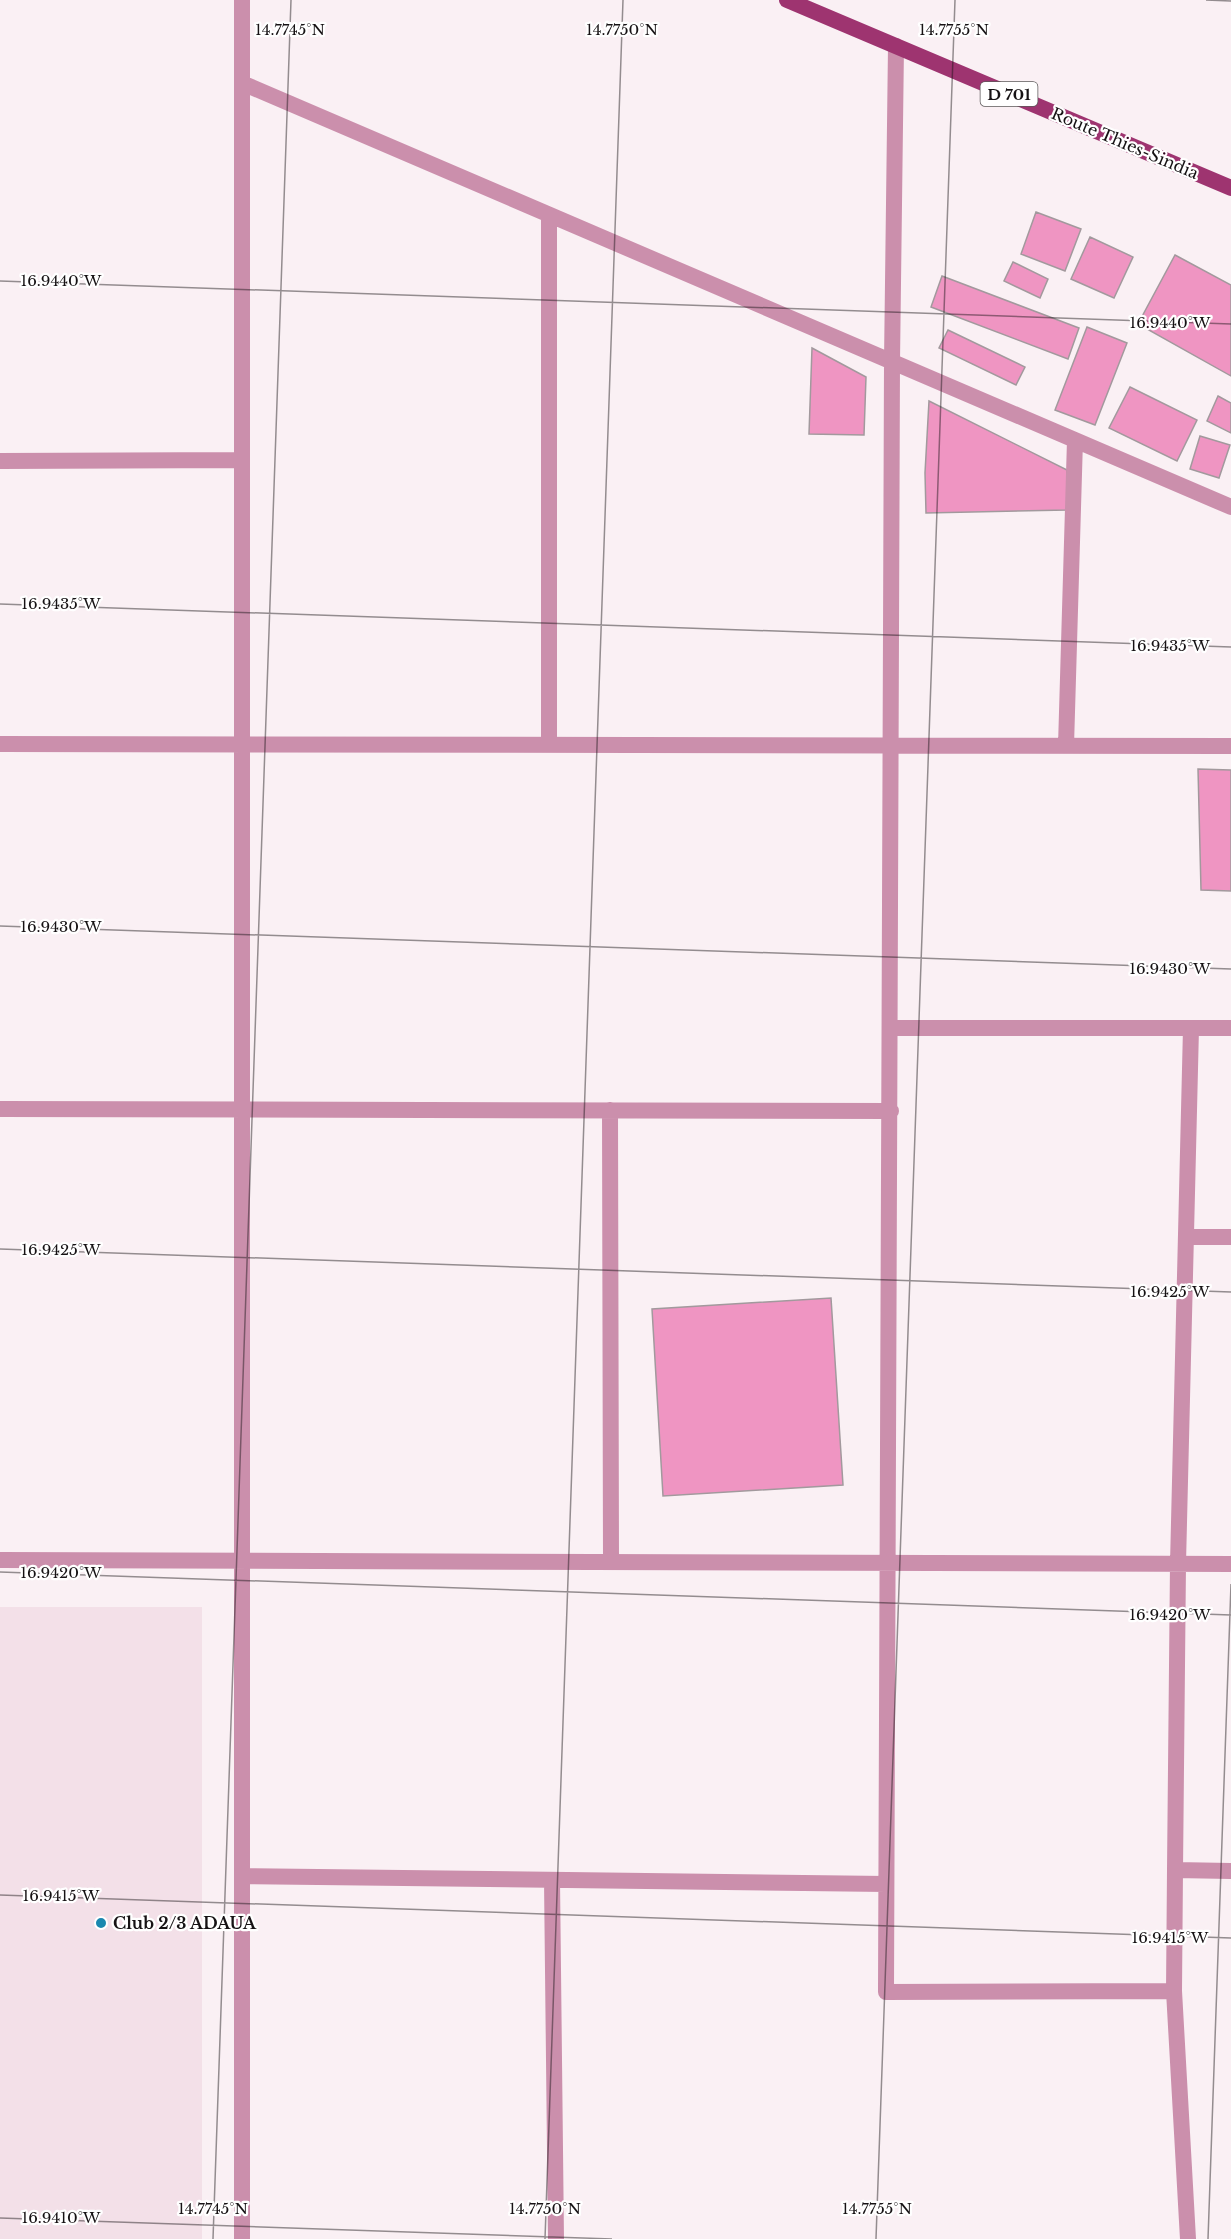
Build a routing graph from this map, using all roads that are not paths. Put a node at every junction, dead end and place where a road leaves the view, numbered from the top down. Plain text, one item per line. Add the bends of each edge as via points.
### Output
1 (242, 0) edge
2 (787, 0) edge
3 (896, 46) junction
4 (242, 83) junction
5 (1231, 188) edge
6 (549, 215) junction
7 (892, 362) junction
8 (1075, 440) junction
9 (242, 460) junction
10 (0, 461) edge
11 (1231, 507) edge
12 (0, 744) edge
13 (242, 745) junction
14 (549, 745) junction
15 (892, 746) junction
16 (1066, 746) junction
17 (1231, 746) edge
18 (891, 1028) junction
19 (1191, 1028) junction
20 (1231, 1028) edge
21 (0, 1108) edge
22 (242, 1109) junction
23 (610, 1110) junction
24 (891, 1111) junction
25 (1186, 1237) junction
26 (1231, 1237) edge
27 (0, 1560) edge
28 (242, 1561) junction
29 (611, 1562) junction
30 (888, 1563) junction
31 (1178, 1564) junction
32 (1231, 1564) edge
33 (1174, 1870) junction
34 (1231, 1871) edge
35 (243, 1876) junction
36 (552, 1880) junction
37 (886, 1884) junction
38 (1174, 1991) junction
39 (242, 2239) edge
40 (556, 2239) edge
41 (1188, 2239) edge

1 - 4 street
2 - 3 main road, Route Thies-Sindia / D 701
3 - 5 main road, Route Thies-Sindia / D 701
3 - 7 street
4 - 6 street
4 - 9 street
6 - 7 street
6 - 14 street
7 - 8 street
7 - 15 street
8 - 11 street
8 - 16 street
9 - 10 street
9 - 13 street
12 - 13 street
13 - 14 street
13 - 22 street
14 - 15 street
15 - 16 street
15 - 18 street
16 - 17 street
18 - 19 street
18 - 24 street
19 - 20 street
19 - 25 street
21 - 22 street
22 - 23 street
22 - 28 street
23 - 24 street
23 - 29 street
24 - 30 street
25 - 26 street
25 - 31 street
27 - 28 street
28 - 29 street
28 - 35 street
29 - 30 street
30 - 31 street
30 - 37 street
31 - 32 street
31 - 33 street
33 - 34 street
33 - 38 street
35 - 36 street
35 - 39 street
36 - 37 street
36 - 40 street
37 - 38 street via 886,1992
38 - 41 street

